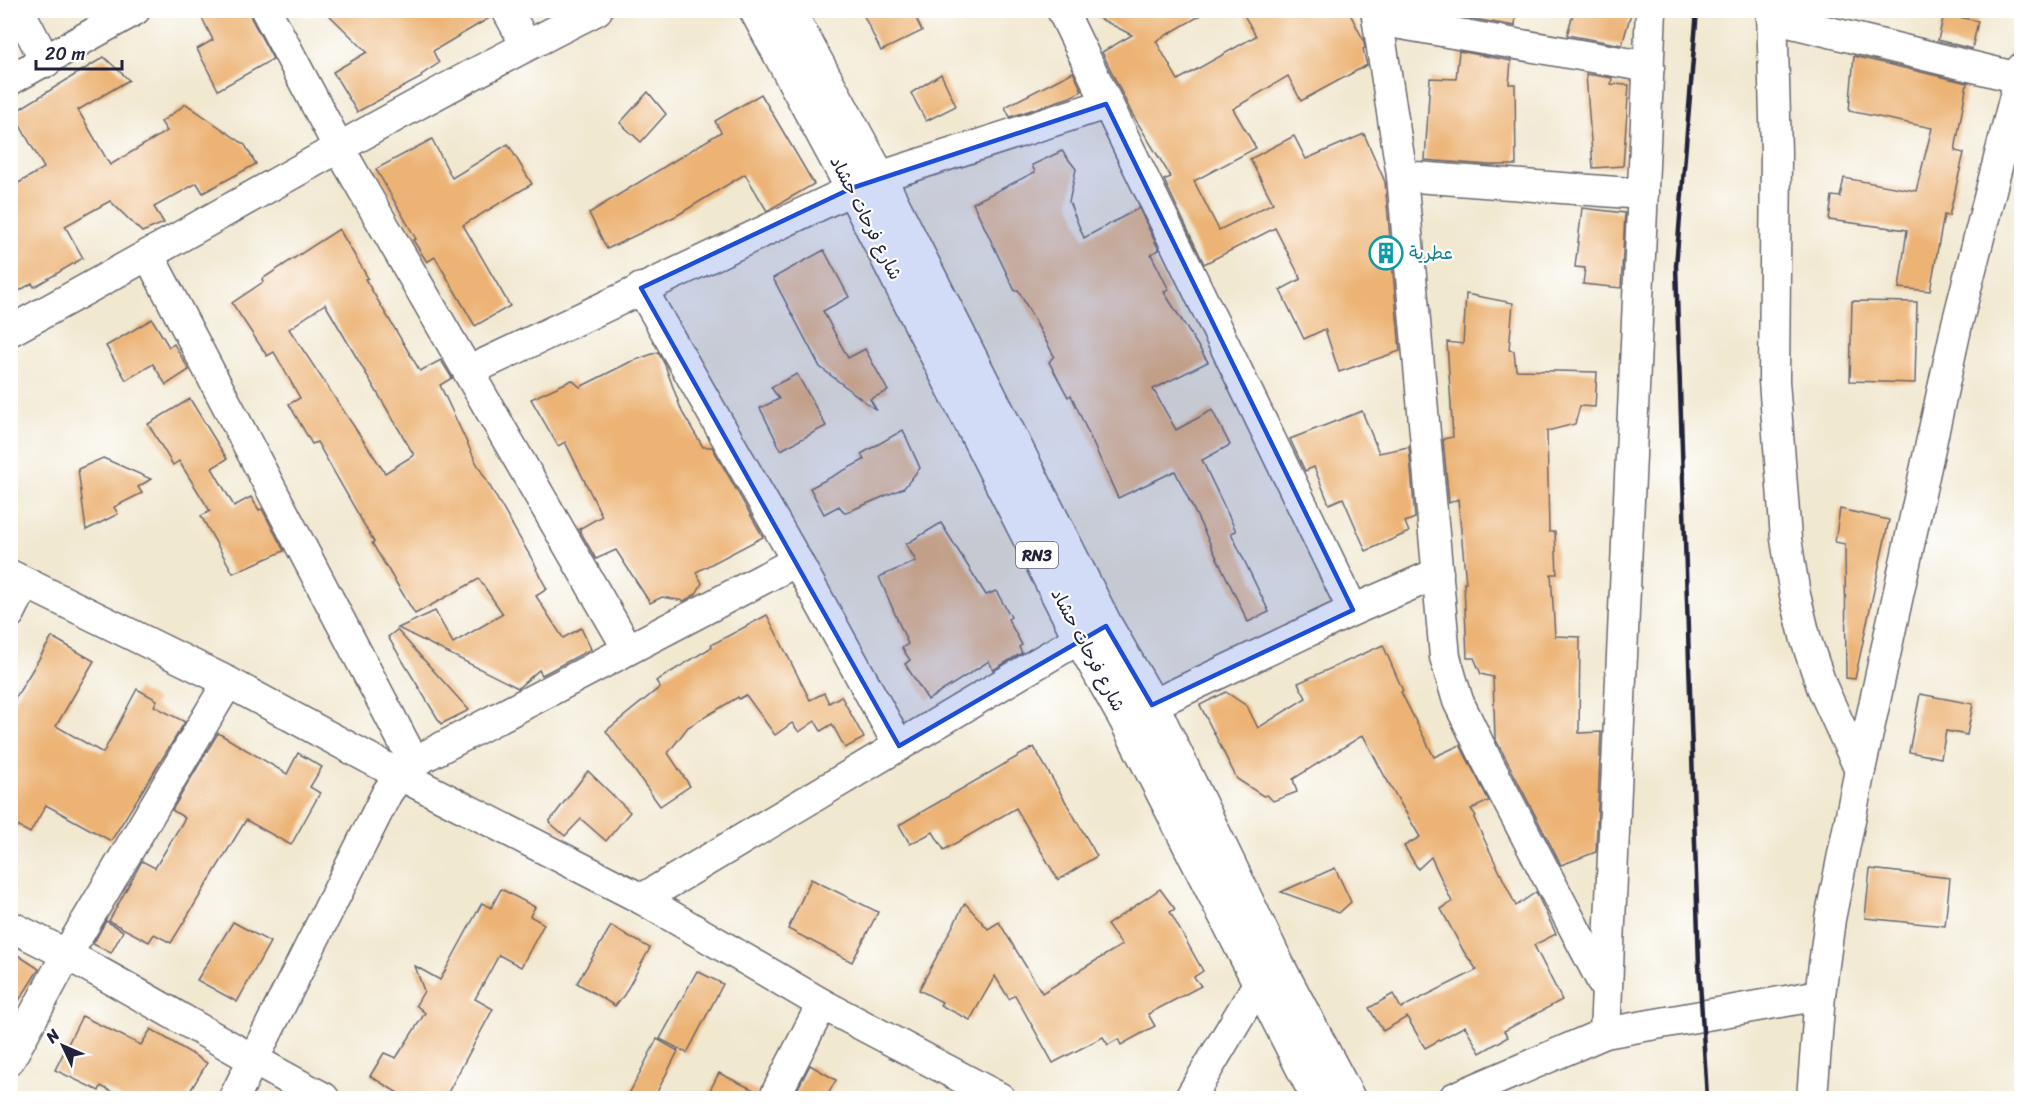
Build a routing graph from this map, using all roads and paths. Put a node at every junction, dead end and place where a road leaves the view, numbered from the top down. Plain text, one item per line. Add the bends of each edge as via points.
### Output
1 (19, 10) edge
2 (135, 10) edge
3 (266, 10) edge
4 (507, 10) edge
5 (597, 10) edge
6 (756, 10) edge
7 (788, 10) edge
8 (1062, 10) edge
9 (1651, 10) edge
10 (1772, 14) edge
11 (1377, 15) edge
12 (526, 45) junction
13 (46, 62) junction
14 (1648, 68) junction
15 (2020, 73) edge
16 (10, 80) edge
17 (1106, 104) junction
18 (339, 147) junction
19 (1402, 176) junction
20 (865, 183) junction
21 (1643, 194) junction
22 (149, 256) junction
23 (641, 288) junction
24 (10, 332) edge
25 (469, 371) junction
26 (797, 561) junction
27 (1438, 573) junction
28 (18, 579) edge
29 (1353, 610) junction
30 (10, 613) edge
31 (1093, 632) junction
32 (628, 649) junction
33 (228, 682) junction
34 (1139, 713) junction
35 (899, 746) junction
36 (407, 768) junction
37 (1860, 770) junction
38 (642, 899) junction
39 (10, 926) edge
40 (67, 954) junction
41 (1268, 975) junction
42 (1607, 990) junction
43 (1820, 995) junction
44 (822, 1004) junction
45 (1605, 1033) junction
46 (10, 1059) edge
47 (254, 1062) junction
48 (234, 1098) edge
49 (324, 1098) edge
50 (774, 1098) edge
51 (1000, 1098) edge
52 (1191, 1098) edge
53 (1318, 1098) edge
54 (1348, 1098) edge
55 (1454, 1098) edge
56 (1812, 1098) edge

1 - 13 street
2 - 13 street
3 - 18 street
4 - 12 street
5 - 12 street
6 - 20 main road, شارع فرحات حشاد / RN3
7 - 20 main road, شارع فرحات حشاد / RN3
8 - 17 street
9 - 14 street
10 - 15 street
10 - 37 street via 1776,153 1774,381 1786,539 1806,640 1822,687
11 - 14 street
11 - 19 street
12 - 18 street
13 - 16 street
14 - 21 street
15 - 37 street via 1960,313
17 - 20 street
17 - 29 street
18 - 22 street
18 - 25 street
19 - 21 street
19 - 27 street
20 - 23 street
20 - 31 main road, شارع فرحات حشاد / RN3
21 - 42 street
22 - 24 street
22 - 36 street
23 - 25 street
23 - 26 street
25 - 32 street
26 - 32 street
26 - 35 street
27 - 29 street
27 - 42 street via 1444,657 1458,701
28 - 30 street
28 - 33 street
29 - 34 street
31 - 34 main road, شارع فرحات حشاد / RN3
31 - 35 street
32 - 36 street
33 - 36 street
33 - 40 street
34 - 41 main road, شارع فرحات حشاد / RN3
35 - 38 street
36 - 38 street
36 - 47 street via 387,793
37 - 43 street via 1830,919
38 - 44 street
39 - 40 street
40 - 46 street
40 - 47 street
41 - 52 street
41 - 53 main road, شارع فرحات حشاد / RN3
41 - 54 main road, شارع فرحات حشاد / RN3
42 - 45 street
43 - 45 street
43 - 56 street
44 - 50 street
44 - 51 street
45 - 55 street
47 - 48 street
47 - 49 street

